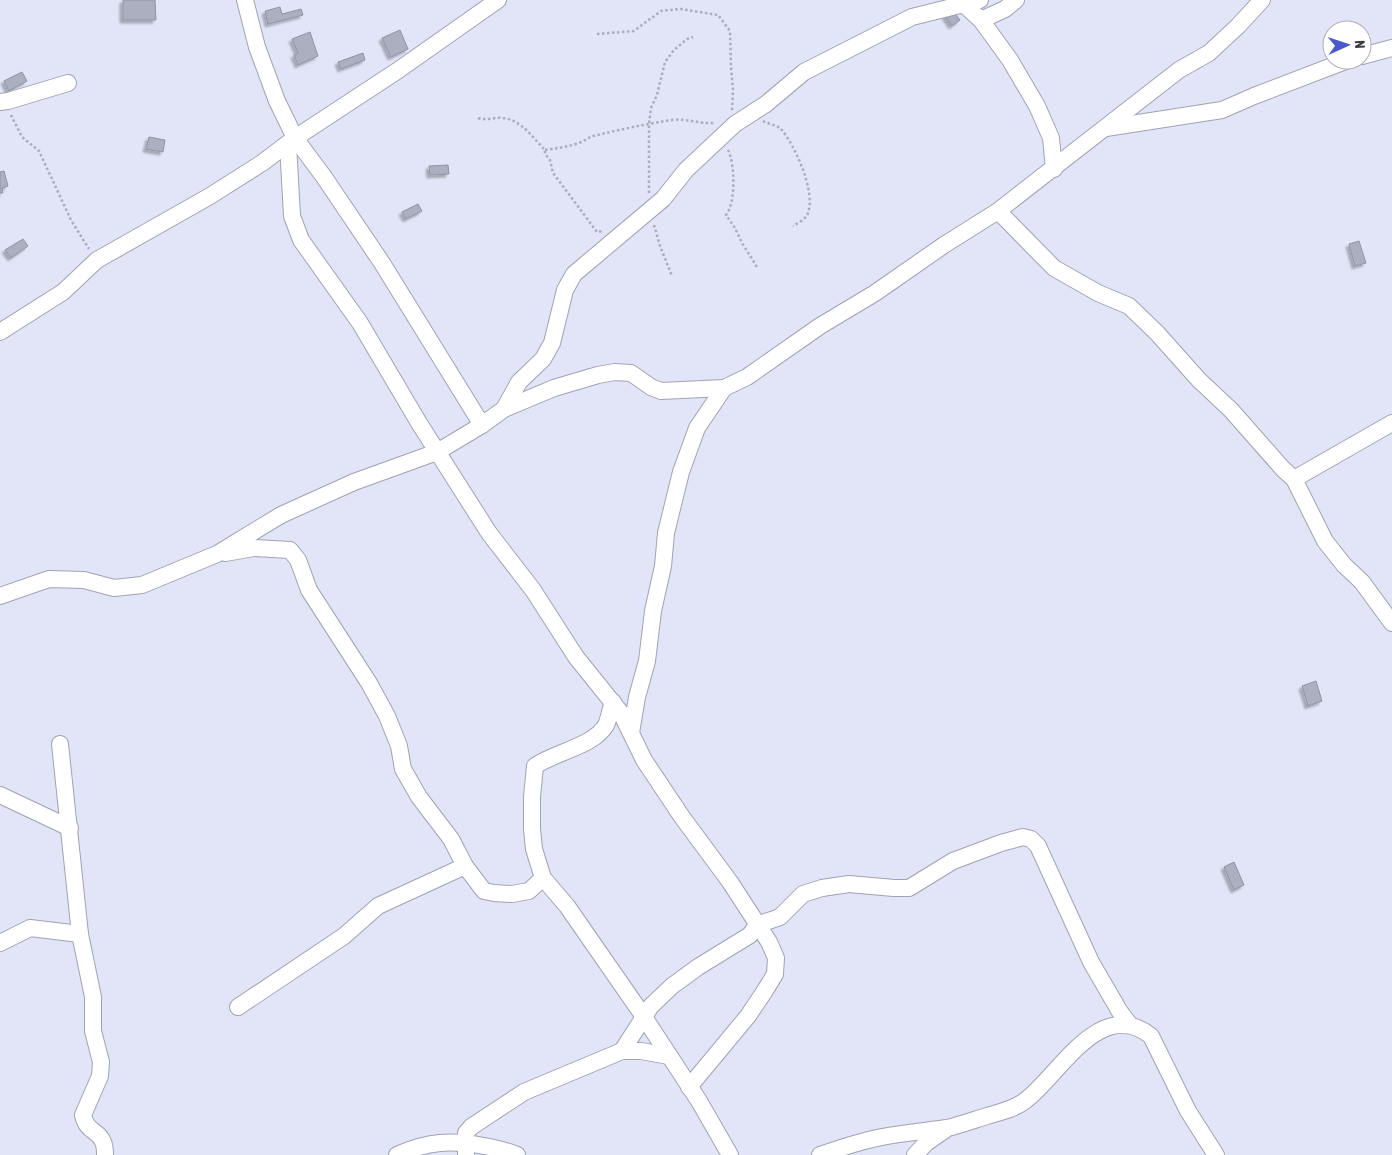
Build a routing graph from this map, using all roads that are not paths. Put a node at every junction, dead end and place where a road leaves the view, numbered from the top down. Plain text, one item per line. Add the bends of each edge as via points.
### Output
1 (245, 0) edge
2 (498, 0) edge
3 (980, 0) edge
4 (1016, 0) edge
5 (1262, 0) edge
6 (962, 2) edge
7 (981, 20) junction
8 (1392, 48) edge
9 (1372, 53) edge
10 (1322, 70) edge
11 (68, 83) dead end
12 (4, 107) edge
13 (1104, 128) junction
14 (292, 141) junction
15 (1054, 169) junction
16 (998, 211) junction
17 (0, 332) edge
18 (724, 388) junction
19 (504, 408) junction
20 (1392, 423) edge
21 (482, 425) junction
22 (437, 452) junction
23 (1294, 479) junction
24 (217, 554) junction
25 (0, 596) edge
26 (1392, 622) edge
27 (613, 702) junction
28 (631, 733) junction
29 (60, 744) dead end
30 (0, 795) edge
31 (70, 828) junction
32 (465, 866) junction
33 (543, 878) junction
34 (757, 925) junction
35 (80, 934) junction
36 (0, 943) edge
37 (238, 1007) dead end
38 (644, 1018) junction
39 (1130, 1025) junction
40 (622, 1051) junction
41 (669, 1056) junction
42 (689, 1087) junction
43 (948, 1127) junction
44 (466, 1149) edge
45 (105, 1155) edge
46 (397, 1155) edge
47 (517, 1155) edge
48 (730, 1155) edge
49 (820, 1155) edge
50 (915, 1155) edge
51 (1216, 1155) edge

1 - 14 street via 257,47
2 - 14 street
3 - 6 street
4 - 7 street
5 - 13 street via 1209,53 1179,70
6 - 7 street
6 - 19 street via 912,17 804,72 766,104 735,124 686,170 663,199 574,274 565,290 552,343 543,359 519,382
7 - 15 street via 1037,106 1051,138
8 - 9 street
10 - 13 street via 1222,110
11 - 12 street via 8,101
13 - 15 street
14 - 17 street via 210,196 97,260 63,292
14 - 21 street via 324,178 382,263
14 - 22 street via 292,216 301,240 360,324
15 - 16 street
16 - 18 street via 747,377
16 - 23 street via 1054,268 1129,306
18 - 19 street via 661,391 631,373 615,372 554,388
18 - 28 street via 697,428 681,472 666,533 647,661
19 - 21 street
20 - 23 street
21 - 22 street
22 - 24 street via 354,482 281,515
22 - 27 street via 488,533 533,590 576,657
23 - 26 street via 1325,542 1362,582
24 - 25 street via 142,585 114,588 84,580 49,580
24 - 32 street via 254,548 290,550 298,560 309,590 387,716 399,746 403,769 419,798 451,839
27 - 28 street
27 - 33 street via 605,726 588,742 535,766 532,829 534,850
28 - 34 street via 644,760 682,818 730,882
29 - 31 street
30 - 31 street
31 - 35 street
32 - 33 street via 484,890 494,893 529,891
32 - 37 street via 378,906 344,936
33 - 38 street via 567,906
34 - 38 street via 750,935 672,986 651,1006
34 - 39 street via 780,917 803,894 822,888 850,884 909,888 953,861 1023,837 1031,839 1038,846 1091,962
34 - 42 street via 776,958 774,974 748,1016
35 - 36 street via 30,928
35 - 45 street via 93,997 93,1031 101,1062 100,1076 83,1115 89,1129 100,1136
38 - 40 street
38 - 41 street
39 - 43 street via 1120,1024 1098,1032 1077,1048 1026,1100 1008,1110
39 - 51 street via 1151,1036 1188,1111
40 - 41 street
40 - 44 street via 524,1092 471,1127 466,1133
41 - 42 street
42 - 48 street
43 - 49 street via 858,1142
43 - 50 street
44 - 46 street via 450,1141
44 - 47 street via 502,1150

